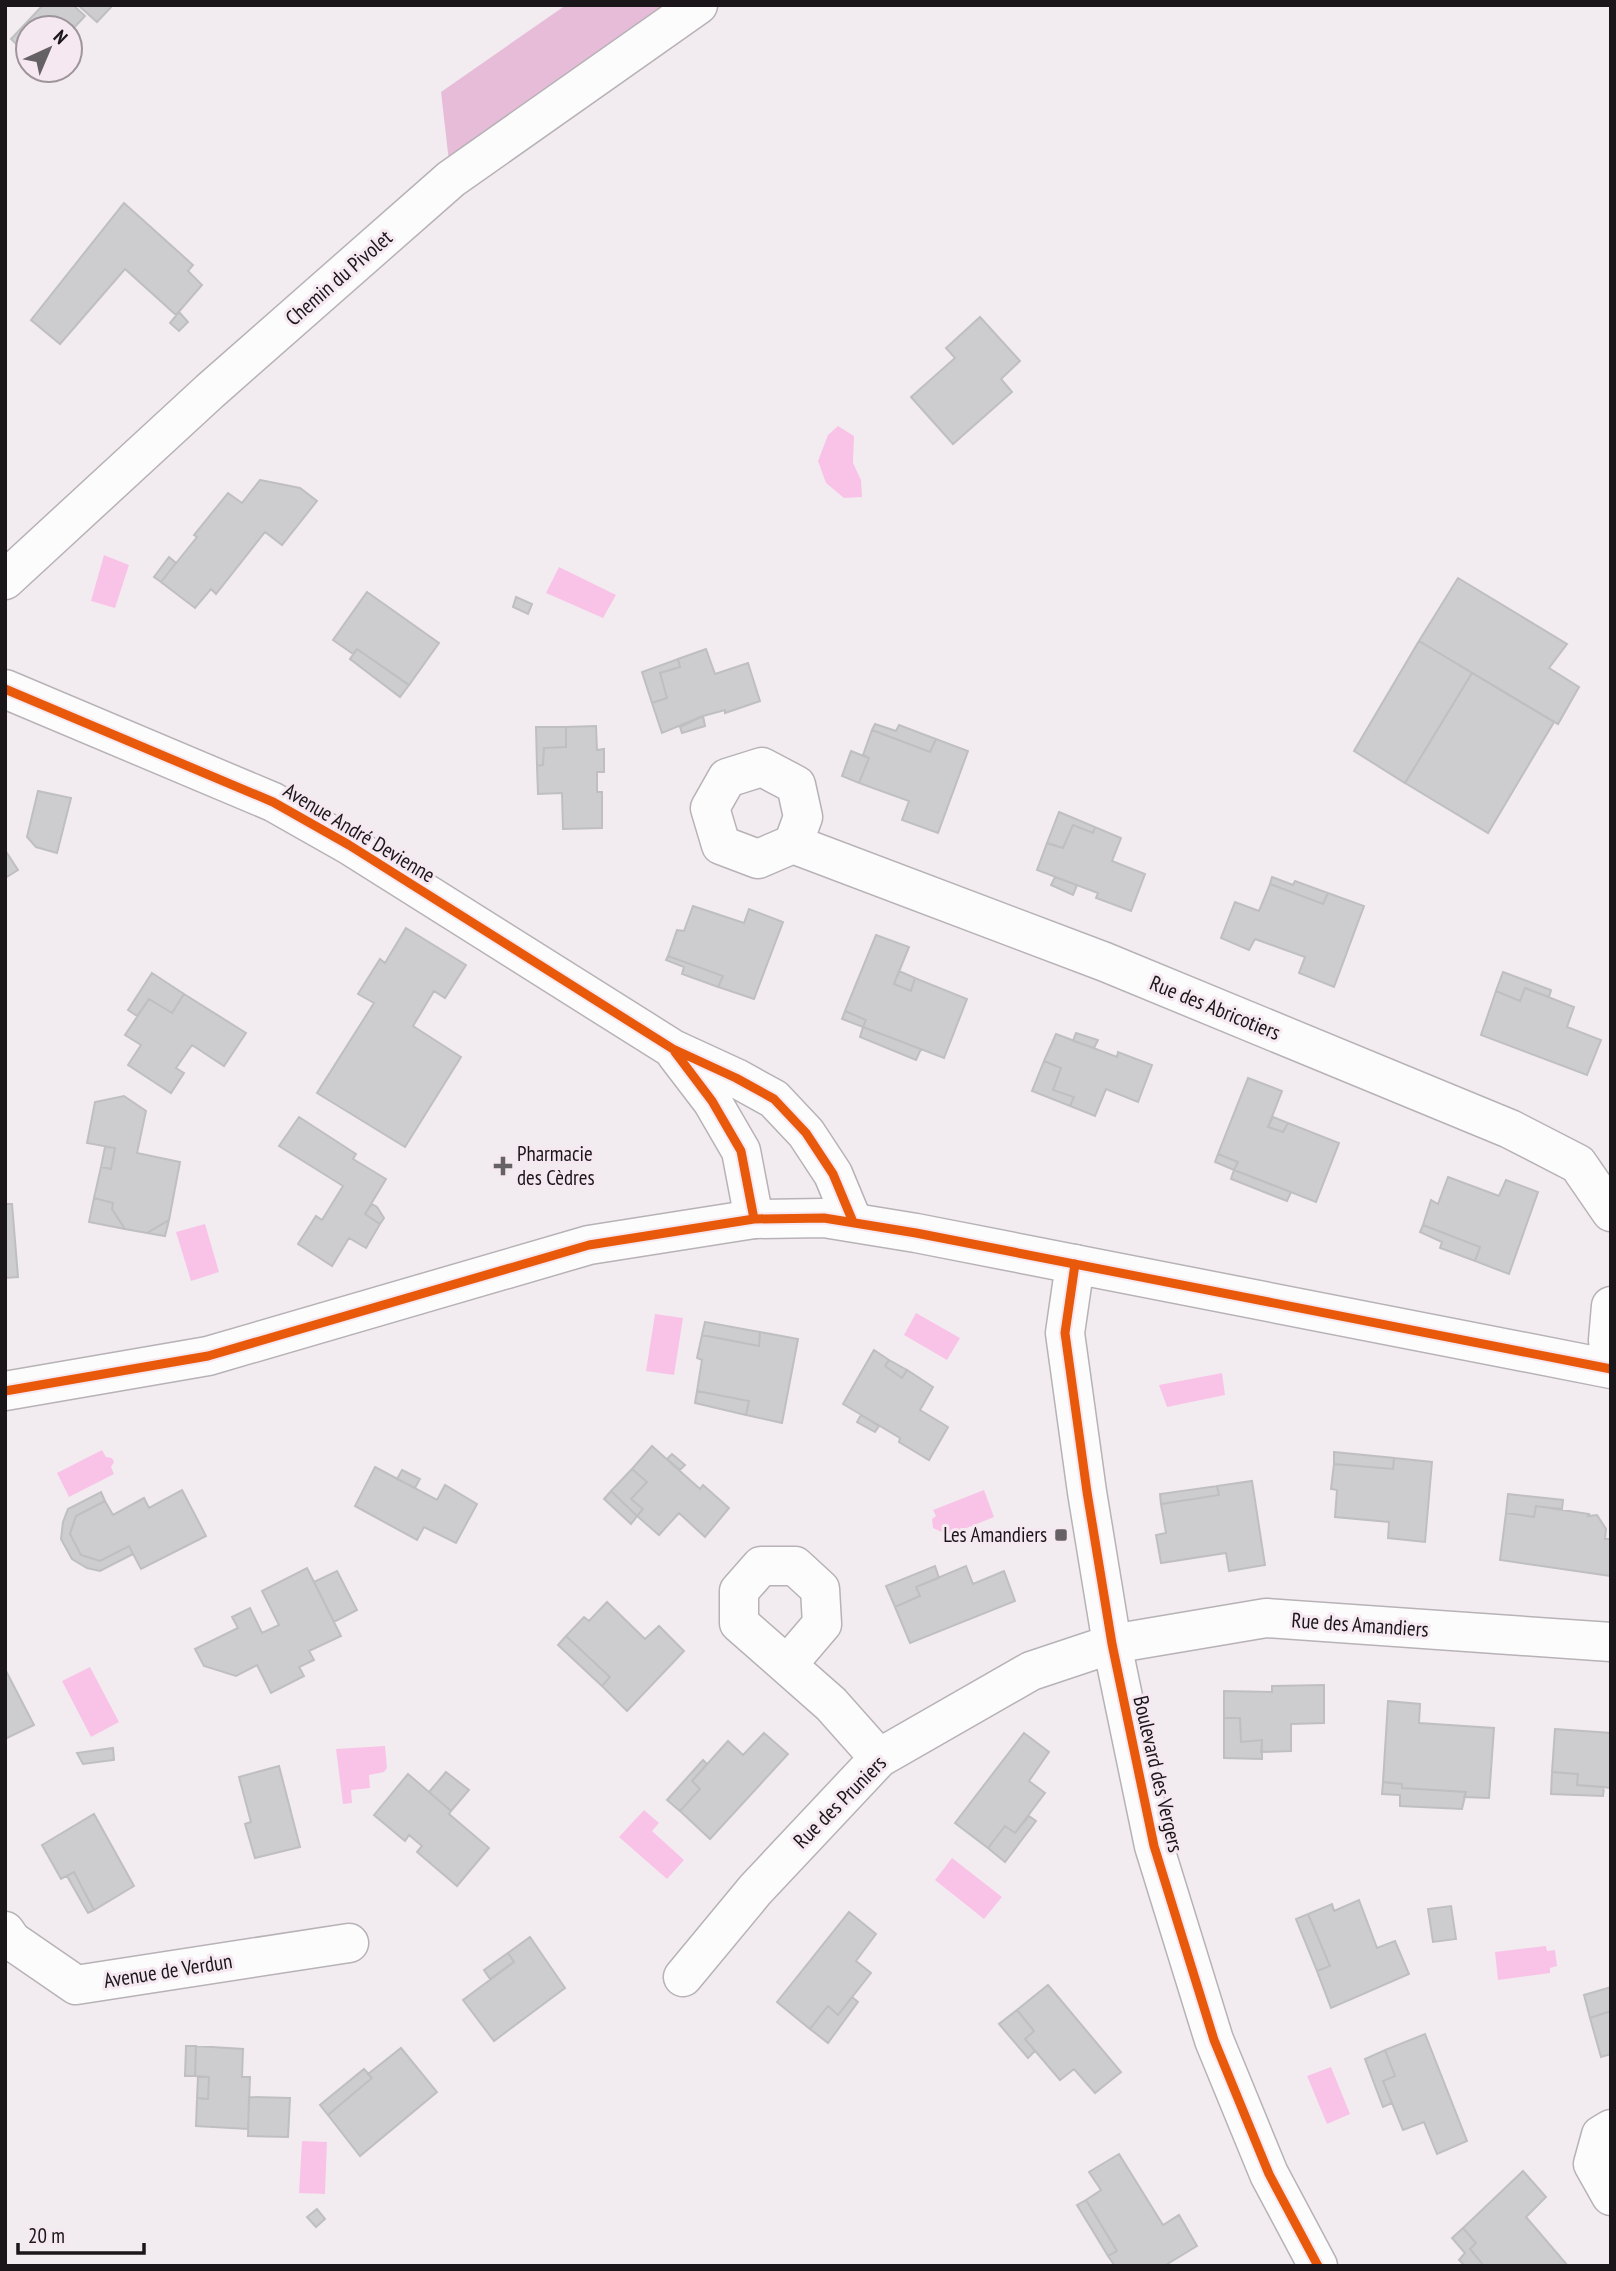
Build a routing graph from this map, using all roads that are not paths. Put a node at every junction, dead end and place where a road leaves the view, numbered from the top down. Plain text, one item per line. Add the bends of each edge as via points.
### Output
1 (698, 5) edge
2 (5, 580) edge
3 (5, 688) edge
4 (793, 844) dead end
5 (673, 1049) junction
6 (1611, 1212) edge
7 (754, 1219) junction
8 (853, 1222) junction
9 (1075, 1264) junction
10 (1611, 1306) edge
11 (1611, 1363) edge
12 (1611, 1369) edge
13 (5, 1391) edge
14 (1611, 1642) edge
15 (1112, 1644) junction
16 (787, 1665) dead end
17 (879, 1758) junction
18 (5, 1931) edge
19 (349, 1944) dead end
20 (683, 1977) dead end
21 (1611, 2129) edge
22 (1611, 2196) edge
23 (1318, 2266) edge

1 - 2 street, Chemin du Pivolet via 451,178
3 - 5 street, Avenue André Devienne via 284,808
4 - 6 street, Rue des Abricotiers via 1105,962 1510,1129 1578,1164
5 - 7 street, Avenue André Devienne via 712,1101 741,1151
5 - 8 street, Avenue André Devienne via 774,1099 806,1133 833,1174
7 - 8 street
7 - 13 street via 589,1245 208,1356
8 - 9 street
9 - 12 street
9 - 15 street, Boulevard des Vergers via 1065,1333
10 - 11 street
14 - 15 street, Rue des Amandiers via 1266,1618
15 - 17 street, Rue des Pruniers via 1031,1671
15 - 23 street, Boulevard des Vergers via 1154,1846 1214,2040 1269,2174
16 - 17 street via 831,1704
17 - 20 street, Rue des Pruniers via 755,1890
18 - 19 street, Avenue de Verdun via 12,1941 76,1985
21 - 22 street via 1601,2135 1593,2164

